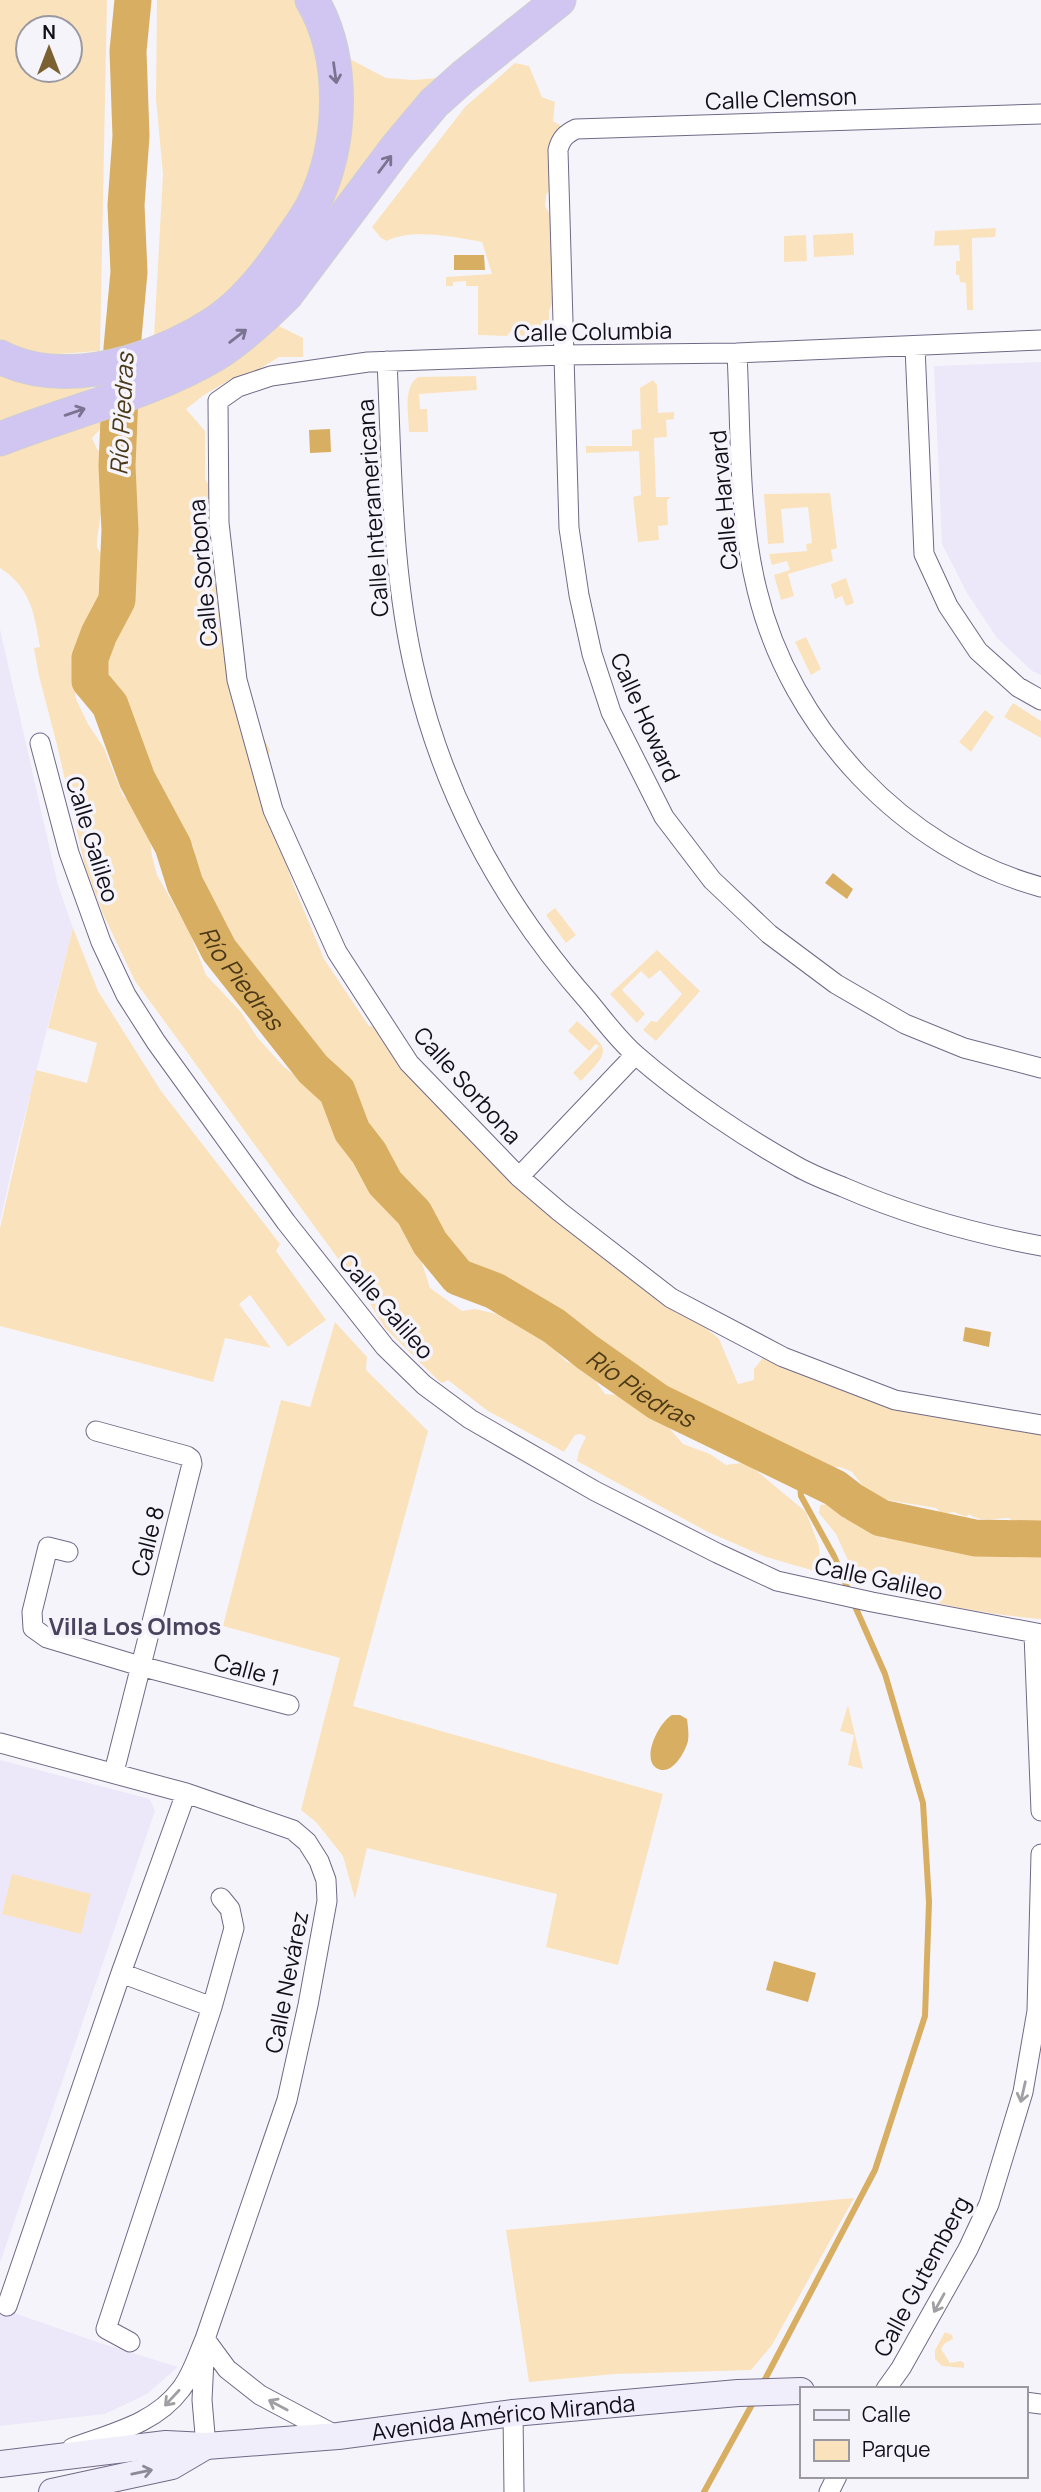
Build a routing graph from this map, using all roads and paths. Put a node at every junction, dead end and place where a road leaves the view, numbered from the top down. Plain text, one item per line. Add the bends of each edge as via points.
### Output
1 (312, 0) edge
2 (535, 0) edge
3 (559, 0) edge
4 (463, 77) junction
5 (1041, 114) edge
6 (558, 173) joint
7 (1041, 340) edge
8 (915, 346) junction
9 (737, 353) junction
10 (562, 355) junction
11 (0, 357) edge
12 (178, 359) junction
13 (387, 361) junction
14 (5, 437) edge
15 (219, 467) joint
16 (1041, 700) edge
17 (40, 743) dead end
18 (1041, 887) edge
19 (635, 1055) junction
20 (1041, 1068) edge
21 (519, 1177) junction
22 (1041, 1246) edge
23 (1041, 1424) edge
24 (96, 1431) dead end
25 (68, 1552) dead end
26 (1037, 1634) edge
27 (140, 1666) junction
28 (289, 1705) dead end
29 (0, 1743) edge
30 (114, 1772) junction
31 (186, 1793) junction
32 (1041, 1811) edge
33 (1041, 1854) edge
34 (221, 1898) dead end
35 (121, 1973) junction
36 (212, 2007) junction
37 (1039, 2011) edge
38 (8, 2306) dead end
39 (205, 2339) junction
40 (130, 2342) dead end
41 (887, 2387) edge
42 (790, 2391) edge
43 (513, 2413) junction
44 (338, 2437) junction
45 (206, 2446) junction
46 (38, 2460) junction
47 (0, 2464) edge
48 (51, 2492) edge
49 (514, 2492) edge

1 -> 12 highway via 328,36 337,86 330,150 314,202 254,289
2 - 4 highway via 504,26
3 - 4 highway
12 -> 4 highway via 217,353 271,311 397,147
5 - 6 street, Calle Clemson via 576,130 560,142
6 - 10 street, Calle Howard
7 - 8 street, Calle Columbia
8 - 9 street, Calle Columbia
8 - 16 street via 924,554 948,606 978,651 1018,687
9 - 10 street, Calle Columbia
9 - 18 street, Calle Harvard via 750,559 766,622 803,701 830,742 890,806 963,855
10 - 13 street, Calle Columbia
10 - 20 street, Calle Howard via 569,528 592,654 611,712 664,817 712,880 769,934 836,984 905,1024 964,1048
11 - 12 highway via 34,369 60,371
14 -> 12 highway
13 - 15 street, Calle Columbia via 271,376 237,387 218,401
13 - 19 street, Calle Interamericana via 397,571 416,678 434,742 464,817 506,894 565,975
15 - 21 street, Calle Sorbona via 219,523 237,680 273,810 338,952 409,1063
17 - 26 street, Calle Galileo via 69,853 126,995 270,1199 385,1347 424,1385 470,1419 595,1491 777,1581
19 - 21 street
19 - 22 street, Calle Interamericana via 724,1121 800,1168 885,1206 979,1235
21 - 23 street, Calle Sorbona via 671,1298 783,1357 895,1400
24 - 27 street, Calle 8 via 191,1459
25 - 27 street, Calle 1 via 48,1547 32,1612 33,1628 47,1638
26 - 32 street
27 - 28 street, Calle 1
27 - 30 street, Calle 8
29 - 30 street, Calle Nevárez
30 - 31 street, Calle Nevárez
31 - 35 street
31 - 39 street, Calle Nevárez via 293,1830 318,1861 326,1880 327,1901 286,2099
33 - 37 street, Calle Gutemberg
34 - 36 street via 230,1909 234,1928
35 - 36 street
35 - 38 street
36 - 40 street via 106,2329
37 -> 41 street, Calle Gutemberg via 1023,2092 989,2204 955,2274
44 -> 39 street via 260,2395 227,2369
39 - 45 street, Calle Nevárez via 202,2400
39 -> 46 street via 183,2387 161,2410 127,2429
42 - 43 street, Avenida Américo Miranda
43 - 44 street, Avenida Américo Miranda
43 - 49 street
44 - 45 street, Avenida Américo Miranda
45 - 46 street, Avenida Américo Miranda via 166,2444
48 -> 45 street, Avenida Américo Miranda via 172,2466
46 - 47 street, Avenida Américo Miranda

